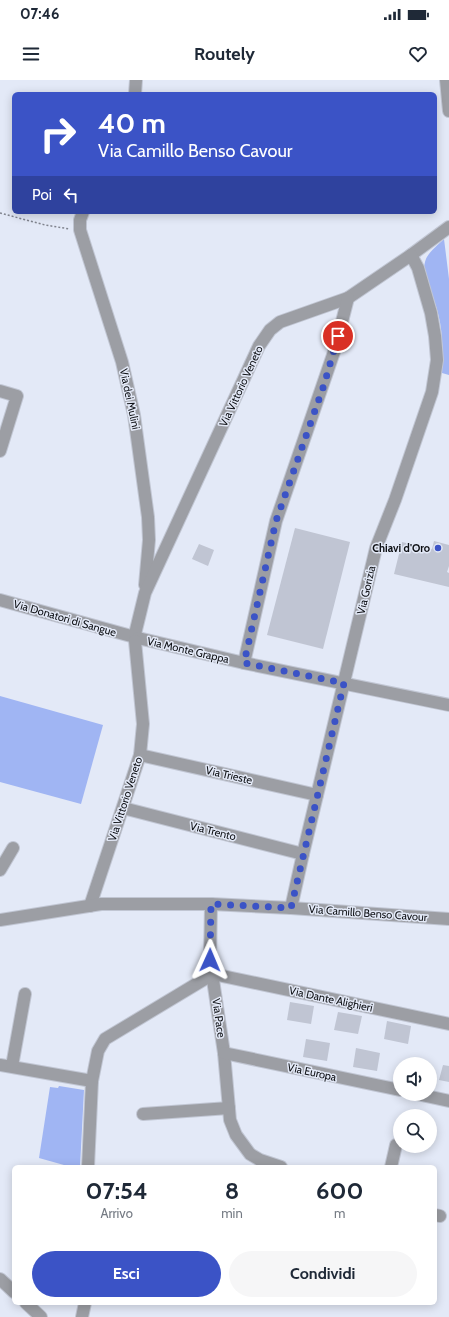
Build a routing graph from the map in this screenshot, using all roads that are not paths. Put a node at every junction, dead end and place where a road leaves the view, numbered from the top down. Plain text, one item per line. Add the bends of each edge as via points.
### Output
1 (136, 80) edge
2 (446, 80) edge
3 (135, 92) edge
4 (449, 111) edge
5 (83, 214) edge
6 (449, 227) edge
7 (411, 255) junction
8 (348, 298) junction
9 (0, 391) edge
10 (0, 451) edge
11 (145, 593) junction
12 (0, 600) edge
13 (135, 637) junction
14 (244, 663) junction
15 (344, 683) junction
16 (449, 705) edge
17 (140, 755) junction
18 (317, 795) junction
19 (123, 808) junction
20 (13, 848) dead end
21 (303, 854) junction
22 (0, 870) edge
23 (211, 904) junction
24 (90, 906) junction
25 (291, 908) junction
26 (449, 919) edge
27 (0, 920) edge
28 (213, 974) junction
29 (25, 994) dead end
30 (449, 1024) edge
31 (224, 1053) junction
32 (6, 1066) edge
33 (92, 1081) junction
34 (393, 1089) edge
35 (437, 1098) edge
36 (449, 1101) edge
37 (229, 1108) junction
38 (143, 1114) dead end
39 (394, 1153) edge
40 (88, 1165) edge
41 (276, 1165) edge
42 (391, 1165) edge
43 (0, 1279) edge
44 (12, 1290) edge
45 (85, 1305) edge
46 (82, 1317) edge

1 - 3 street
2 - 4 street
5 - 11 street, Via dei Mulini via 80,230 122,362 134,415 148,517
6 - 7 street, Via Vittorio Veneto
7 - 8 street, Via Vittorio Veneto
7 - 15 street, Via Gorizia via 418,268 435,336 437,360 432,392 396,500 376,548
8 - 11 street, Via Vittorio Veneto via 280,322 270,330 259,346
8 - 14 street via 336,349 276,521
9 - 10 street via 17,396
11 - 13 street, Via Vittorio Veneto
12 - 13 street, Via Donatori di Sangue
13 - 14 street, Via Monte Grappa
13 - 17 street, Via Vittorio Veneto via 144,724
14 - 15 street, Via Monte Grappa
15 - 16 street, Via Monte Grappa
15 - 18 street, Via Gorizia
17 - 18 street, Via Trieste
17 - 19 street, Via Vittorio Veneto
18 - 21 street, Via Gorizia
19 - 21 street, Via Trento
19 - 24 street, Via Vittorio Veneto
20 - 22 street
21 - 25 street, Via Gorizia
23 - 24 street, Via Camillo Benso Cavour
23 - 25 street, Via Camillo Benso Cavour
23 - 28 street, Via Pace via 210,960
24 - 27 street, Via Camillo Benso Cavour
25 - 26 street, Via Camillo Benso Cavour
28 - 30 street, Via Dante Alighieri
28 - 31 street, Via Pace
28 - 33 street via 105,1039 98,1051
29 - 32 street
31 - 34 street, Via Europa
31 - 37 street, Via Pace
32 - 33 street
33 - 40 street
35 - 36 street
37 - 38 street
37 - 41 street, Via Pace via 230,1120 236,1135 250,1154
39 - 42 street
43 - 44 street
45 - 46 street

